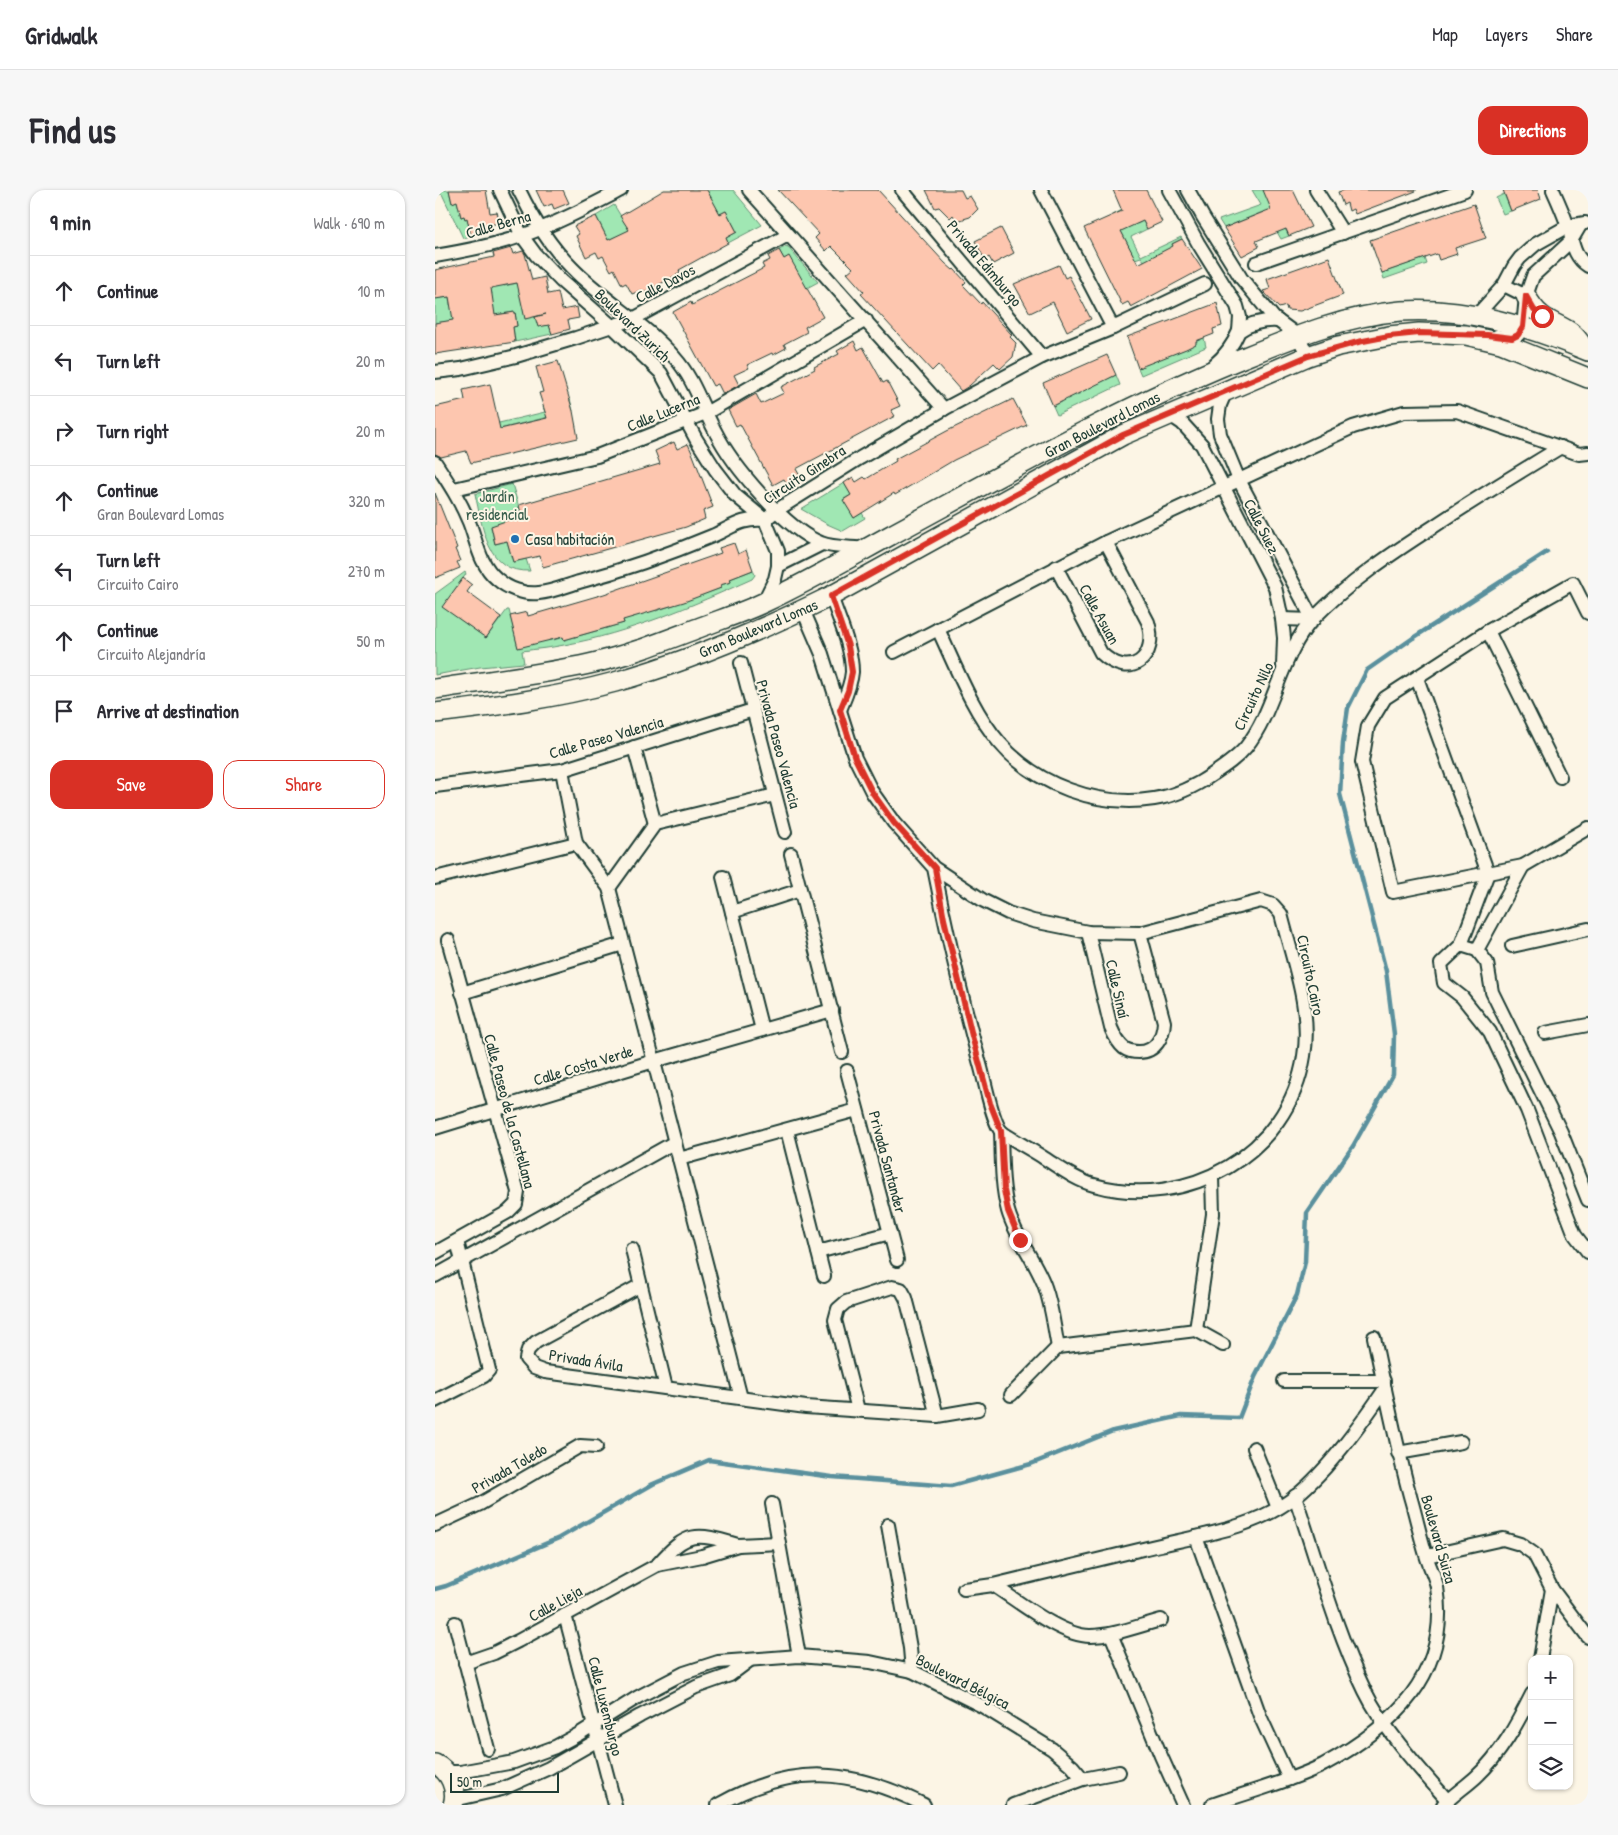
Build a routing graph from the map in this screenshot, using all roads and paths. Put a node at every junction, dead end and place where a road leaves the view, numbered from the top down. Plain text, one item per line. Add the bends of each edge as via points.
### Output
1 (499, 190) edge
2 (519, 190) edge
3 (621, 190) edge
4 (749, 190) edge
5 (902, 190) edge
6 (1041, 190) edge
7 (1169, 190) edge
8 (1188, 190) edge
9 (1316, 190) edge
10 (1465, 190) edge
11 (1553, 190) edge
12 (1436, 195) edge
13 (1585, 223) edge
14 (1568, 226) junction
15 (540, 229) junction
16 (1343, 233) junction
17 (788, 235) junction
18 (522, 236) junction
19 (1571, 241) junction
20 (435, 256) edge
21 (1256, 263) dead end
22 (1588, 266) edge
23 (1241, 278) junction
24 (1205, 284) dead end
25 (1504, 285) junction
26 (1227, 288) junction
27 (1526, 296) junction
28 (1477, 315) junction
29 (633, 319) junction
30 (866, 320) junction
31 (1278, 322) junction
32 (612, 326) junction
33 (1523, 327) junction
34 (1113, 328) junction
35 (1239, 330) junction
36 (1297, 335) junction
37 (1475, 336) junction
38 (1586, 351) edge
39 (1308, 356) junction
40 (1042, 357) junction
41 (435, 372) edge
42 (1201, 375) junction
43 (1588, 378) edge
44 (1226, 392) junction
45 (944, 409) junction
46 (706, 413) junction
47 (1170, 415) junction
48 (686, 420) junction
49 (1561, 447) junction
50 (1588, 453) edge
51 (435, 462) edge
52 (1239, 480) junction
53 (1223, 487) junction
54 (454, 489) junction
55 (777, 510) junction
56 (765, 520) junction
57 (898, 531) junction
58 (1106, 542) junction
59 (822, 544) junction
60 (866, 549) junction
61 (908, 553) junction
62 (778, 566) junction
63 (1056, 567) junction
64 (831, 596) junction
65 (762, 604) junction
66 (803, 610) junction
67 (1588, 613) edge
68 (1282, 619) junction
69 (1313, 620) junction
70 (938, 629) junction
71 (1488, 631) junction
72 (894, 652) dead end
73 (741, 664) dead end
74 (1283, 668) junction
75 (1417, 678) junction
76 (435, 689) edge
77 (753, 710) junction
78 (840, 710) junction
79 (435, 714) edge
80 (634, 747) junction
81 (562, 770) junction
82 (1560, 777) dead end
83 (435, 786) edge
84 (775, 795) junction
85 (655, 824) junction
86 (1588, 828) edge
87 (785, 832) dead end
88 (576, 843) junction
89 (791, 854) dead end
90 (1523, 866) junction
91 (935, 868) junction
92 (1488, 872) junction
93 (723, 876) dead end
94 (435, 878) edge
95 (609, 888) junction
96 (800, 890) junction
97 (732, 912) junction
98 (1588, 929) edge
99 (1088, 932) junction
100 (1140, 933) junction
101 (448, 940) dead end
102 (623, 944) junction
103 (1461, 945) junction
104 (1512, 946) dead end
105 (1477, 950) junction
106 (462, 993) junction
107 (831, 1010) junction
108 (1588, 1024) edge
109 (762, 1030) junction
110 (1545, 1033) dead end
111 (842, 1052) dead end
112 (653, 1061) junction
113 (847, 1071) dead end
114 (494, 1110) junction
115 (857, 1110) junction
116 (435, 1128) edge
117 (787, 1130) junction
118 (1001, 1131) junction
119 (1561, 1132) junction
120 (1539, 1140) junction
121 (675, 1142) junction
122 (679, 1159) junction
123 (1213, 1176) junction
124 (1588, 1200) edge
125 (889, 1233) junction
126 (457, 1241) junction
127 (633, 1249) dead end
128 (818, 1252) junction
129 (1588, 1252) edge
130 (435, 1253) edge
131 (897, 1260) dead end
132 (462, 1261) junction
133 (435, 1276) edge
134 (824, 1276) dead end
135 (641, 1285) junction
136 (1196, 1330) junction
137 (1374, 1337) dead end
138 (1223, 1345) dead end
139 (1058, 1347) junction
140 (1284, 1381) dead end
141 (1384, 1385) junction
142 (666, 1388) junction
143 (1011, 1395) dead end
144 (741, 1398) junction
145 (435, 1401) edge
146 (858, 1410) junction
147 (978, 1410) dead end
148 (937, 1416) junction
149 (1461, 1442) dead end
150 (596, 1448) dead end
151 (1253, 1448) dead end
152 (1399, 1453) junction
153 (1295, 1496) junction
154 (772, 1504) dead end
155 (1278, 1508) junction
156 (436, 1521) edge
157 (888, 1525) dead end
158 (1195, 1537) junction
159 (779, 1543) junction
160 (739, 1546) junction
161 (1427, 1556) junction
162 (657, 1565) junction
163 (993, 1585) junction
164 (964, 1589) dead end
165 (1552, 1589) junction
166 (565, 1615) junction
167 (1161, 1620) dead end
168 (455, 1624) dead end
169 (1111, 1634) junction
170 (1588, 1637) edge
171 (1541, 1655) edge
172 (799, 1656) junction
173 (749, 1660) junction
174 (465, 1663) junction
175 (912, 1671) junction
176 (663, 1684) junction
177 (671, 1700) junction
178 (1529, 1700) edge
179 (1385, 1722) junction
180 (594, 1724) junction
181 (598, 1741) junction
182 (488, 1749) dead end
183 (514, 1762) junction
184 (441, 1768) edge
185 (1119, 1772) dead end
186 (1083, 1779) junction
187 (1289, 1779) junction
188 (519, 1782) junction
189 (454, 1803) edge
190 (1445, 1803) edge
191 (615, 1805) edge
192 (717, 1805) edge
193 (924, 1805) edge
194 (1013, 1805) edge
195 (1183, 1805) edge
196 (1212, 1805) edge

1 - 18 street, Boulevard Zurich
2 - 15 street, Boulevard Zurich
3 - 15 street, Calle Berna
4 - 17 street
5 - 40 street, Privada Edimburgo
6 - 34 street
7 - 26 street
8 - 23 street
9 - 16 street
10 - 12 street
11 - 14 street
12 - 16 street
13 - 14 street
13 - 19 street
14 - 19 street
14 - 25 street via 1538,242 1520,258
15 - 18 street, Calle Berna
15 - 29 street, Boulevard Zurich via 572,269
16 - 21 street
17 - 29 street, Calle Davos
17 - 30 street
18 - 20 street, Calle Berna
18 - 32 street, Boulevard Zurich via 561,281
19 - 22 street via 1581,262
19 - 27 street via 1533,276
23 - 26 street
23 - 31 street
24 - 34 street
25 - 27 street
25 - 28 street
26 - 35 street via 1237,306
27 - 33 street
27 - 38 main road via 1534,310 1569,330
28 - 33 main road, Gran Boulevard Lomas
28 - 36 main road, Gran Boulevard Lomas via 1403,311 1349,320
29 - 32 street, Calle Davos
29 - 46 street, Boulevard Zurich via 676,359
30 - 45 street
30 - 46 street, Calle Lucerna
31 - 35 street via 1262,321
31 - 36 street
32 - 41 street, Calle Davos via 516,356
32 - 48 street, Boulevard Zurich via 661,373
33 - 37 street via 1512,338
33 - 38 main road, Gran Boulevard Lomas
34 - 40 street
35 - 42 street via 1224,356
36 - 39 street
36 - 42 main road, Gran Boulevard Lomas
37 - 39 main road, Gran Boulevard Lomas via 1419,333 1389,336 1338,346
37 - 43 main road, Gran Boulevard Lomas
39 - 44 main road, Gran Boulevard Lomas
40 - 45 street
42 - 57 main road, Gran Boulevard Lomas via 1001,475
44 - 47 main road, Gran Boulevard Lomas
44 - 52 street, Calle Suez via 1220,405 1220,434
45 - 55 street, Circuito Ginebra
46 - 48 street, Calle Lucerna
46 - 55 street, Boulevard Zurich via 731,459
47 - 53 street, Calle Suez via 1197,439
47 - 61 main road, Gran Boulevard Lomas via 1123,435
48 - 54 street, Calle Lucerna via 597,456
48 - 56 street, Boulevard Zurich via 715,469 735,495
49 - 50 street via 1579,454
49 - 52 street via 1457,411 1404,412 1353,427
49 - 69 street, Circuito Nilo via 1386,557
51 - 54 street, Circuito Ginebra
52 - 53 street
52 - 69 street, Calle Suez
53 - 58 street
53 - 68 street, Calle Suez via 1275,587
54 - 56 street, Circuito Ginebra via 483,563 497,579 511,588 538,594 620,571 713,536 739,522
55 - 56 street, Circuito Ginebra
55 - 59 street, Boulevard Zurich
56 - 62 street, Boulevard Zurich via 777,551
57 - 60 main road, Gran Boulevard Lomas
57 - 61 main road
58 - 63 street
58 - 63 street, Calle Asuan via 1148,622 1151,634 1146,656 1130,667 1109,661 1101,653
59 - 60 street, Boulevard Zurich
59 - 62 street
60 - 65 main road, Gran Boulevard Lomas
61 - 64 main road, Gran Boulevard Lomas
62 - 65 street
63 - 70 street
64 - 66 main road, Gran Boulevard Lomas
64 - 78 street via 848,646 852,672
65 - 76 main road, Gran Boulevard Lomas via 661,642 592,663
66 - 78 street, Circuito Cairo via 822,654
66 - 79 main road, Gran Boulevard Lomas via 706,652 615,682 515,703
67 - 71 street via 1573,583
68 - 69 street
68 - 74 street, Calle Suez
69 - 74 street, Circuito Nilo
70 - 72 street
70 - 74 street, Circuito Nilo via 981,717 999,742 1019,762 1044,779 1096,798 1155,799 1183,790 1229,764 1253,736
71 - 75 street
71 - 82 street
73 - 77 street, Privada Paseo Valencia
75 - 92 street
75 - 92 street via 1385,698 1368,726 1362,762 1393,892
77 - 80 street, Calle Paseo Valencia
77 - 84 street, Privada Paseo Valencia
78 - 91 street, Circuito Cairo via 855,758 872,792 894,823
80 - 81 street, Calle Paseo Valencia
80 - 85 street
81 - 83 street, Calle Paseo Valencia
81 - 88 street
84 - 85 street
84 - 87 street, Privada Paseo Valencia
85 - 95 street
86 - 90 street
88 - 94 street
88 - 95 street
89 - 96 street
90 - 92 street
90 - 105 street
91 - 99 street, Circuito Cairo via 1008,912 1033,922
91 - 118 street via 972,1036
92 - 103 street
93 - 97 street
95 - 102 street
96 - 97 street
96 - 107 street
97 - 109 street
98 - 104 street
99 - 100 street, Circuito Cairo
99 - 100 street, Calle Sinaí via 1111,1028 1115,1038 1132,1052 1143,1052 1158,1043 1164,1022
100 - 123 street, Circuito Cairo via 1261,901 1273,905 1281,914 1300,988 1305,1024 1304,1056 1292,1095 1268,1134 1240,1159
101 - 106 street, Calle Paseo de la Castellana
102 - 106 street
102 - 112 street
103 - 105 street
103 - 120 street via 1441,964 1444,984 1462,997 1490,1032
105 - 119 street via 1487,963 1493,992
106 - 114 street, Calle Paseo de la Castellana
107 - 109 street, Calle Costa Verde
107 - 111 street
108 - 110 street
109 - 112 street, Calle Costa Verde
112 - 114 street, Calle Costa Verde
112 - 121 street
113 - 115 street, Privada Santander
114 - 116 street, Calle Costa Verde
114 - 126 street, Calle Paseo de la Castellana via 518,1192 516,1204 508,1212
115 - 117 street
115 - 125 street, Privada Santander
117 - 122 street
117 - 128 street
118 - 123 street, Circuito Cairo via 1070,1174 1117,1190 1147,1192 1179,1188
118 - 139 street via 1008,1211 1046,1288
119 - 120 street
119 - 124 street
120 - 129 street via 1575,1235
121 - 122 street
121 - 132 street
122 - 144 street
123 - 136 street via 1213,1214
125 - 128 street
125 - 131 street, Privada Santander
126 - 130 street, Calle Paseo de la Castellana
126 - 132 street
127 - 135 street
128 - 134 street
132 - 133 street
132 - 145 street via 489,1370 484,1376
135 - 142 street
135 - 142 street, Privada Ávila via 536,1342 528,1350 526,1360 545,1372
136 - 138 street
136 - 139 street
137 - 141 street, Boulevard Suiza
139 - 143 street
140 - 141 street
141 - 152 street, Boulevard Suiza
141 - 153 street via 1363,1420 1328,1464
142 - 144 street, Privada Ávila
144 - 146 street, Privada Ávila
146 - 148 street, Privada Ávila
146 - 148 street via 835,1320 838,1309 846,1302 892,1287 901,1288 907,1298
147 - 148 street, Privada Ávila
149 - 152 street
150 - 156 street, Privada Toledo via 580,1446 480,1504
151 - 155 street
152 - 161 street, Boulevard Suiza
153 - 155 street
153 - 179 street via 1348,1652 1366,1692
154 - 159 street
155 - 158 street via 1221,1532
157 - 175 street
158 - 163 street
158 - 187 street via 1260,1716
159 - 160 street, Calle Lieja
159 - 172 street
160 - 162 street, Calle Lieja
160 - 162 street, Calle Lieja via 691,1537 675,1546
161 - 165 street via 1503,1540 1520,1544 1534,1554
161 - 179 street, Boulevard Suiza via 1437,1586 1437,1641 1422,1680
162 - 166 street, Calle Lieja
163 - 164 street
163 - 169 street via 1072,1634
165 - 170 street
165 - 171 street
166 - 174 street, Calle Lieja via 502,1649
166 - 180 street, Calle Luxemburgo
167 - 169 street
168 - 174 street
169 - 195 street
172 - 173 street, Boulevard Bélgica
172 - 175 street, Boulevard Bélgica via 870,1662
173 - 176 street, Boulevard Bélgica via 721,1661
173 - 177 street via 730,1675
174 - 182 street
175 - 186 street, Boulevard Bélgica via 982,1706 1052,1749
176 - 177 street
176 - 180 street, Boulevard Bélgica
177 - 181 street
178 - 190 street via 1494,1757
179 - 187 street, Boulevard Suiza via 1322,1765
179 - 190 street
180 - 181 street, Calle Luxemburgo
180 - 183 street, Boulevard Bélgica via 555,1747
181 - 188 street
181 - 191 street, Calle Luxemburgo
183 - 184 street, Boulevard Bélgica via 460,1772
183 - 188 street
184 - 189 main road via 452,1783
185 - 186 street
186 - 194 street
187 - 196 street, Boulevard Suiza
188 - 189 street
192 - 193 street via 758,1787 814,1775 872,1782

